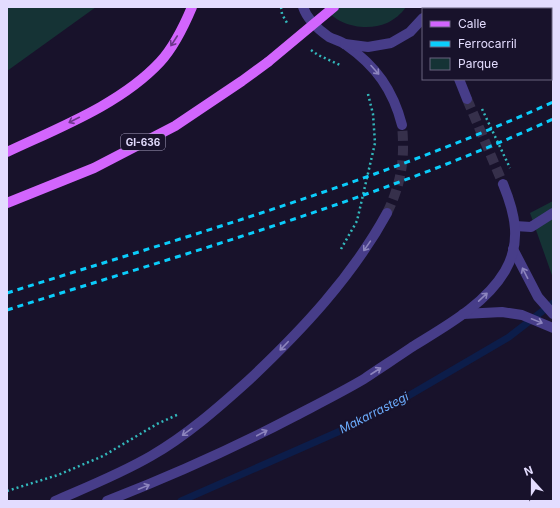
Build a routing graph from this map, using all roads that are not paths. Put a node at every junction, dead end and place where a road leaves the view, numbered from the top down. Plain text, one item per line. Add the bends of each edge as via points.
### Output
1 (192, 7) edge
2 (303, 7) edge
3 (334, 7) edge
4 (422, 19) edge
5 (346, 44) junction
6 (459, 80) edge
7 (466, 99) tunnel mouth
8 (402, 124) tunnel mouth
9 (7, 152) edge
10 (504, 184) tunnel mouth
11 (7, 204) edge
12 (387, 213) tunnel mouth
13 (553, 213) edge
14 (515, 226) junction
15 (513, 249) junction
16 (463, 314) junction
17 (553, 314) edge
18 (553, 328) edge
19 (55, 501) edge
20 (107, 501) edge

1 -> 9 main road via 175,41 161,61 144,78 102,106
2 - 5 street via 315,25 329,36
3 - 11 main road, GI-636, bridge via 268,62 175,126 94,168
4 - 5 street via 410,32 391,43 368,47
5 -> 8 street via 375,70 390,90
6 - 7 street
10 - 14 street via 514,214
12 -> 19 street via 369,244 320,308 224,403 152,456
13 - 14 street via 532,226
14 - 15 street
16 -> 15 street via 493,287 505,271
17 -> 15 street via 538,297
16 -> 18 street via 502,312 522,315
20 -> 16 street via 244,443 300,414 363,379

